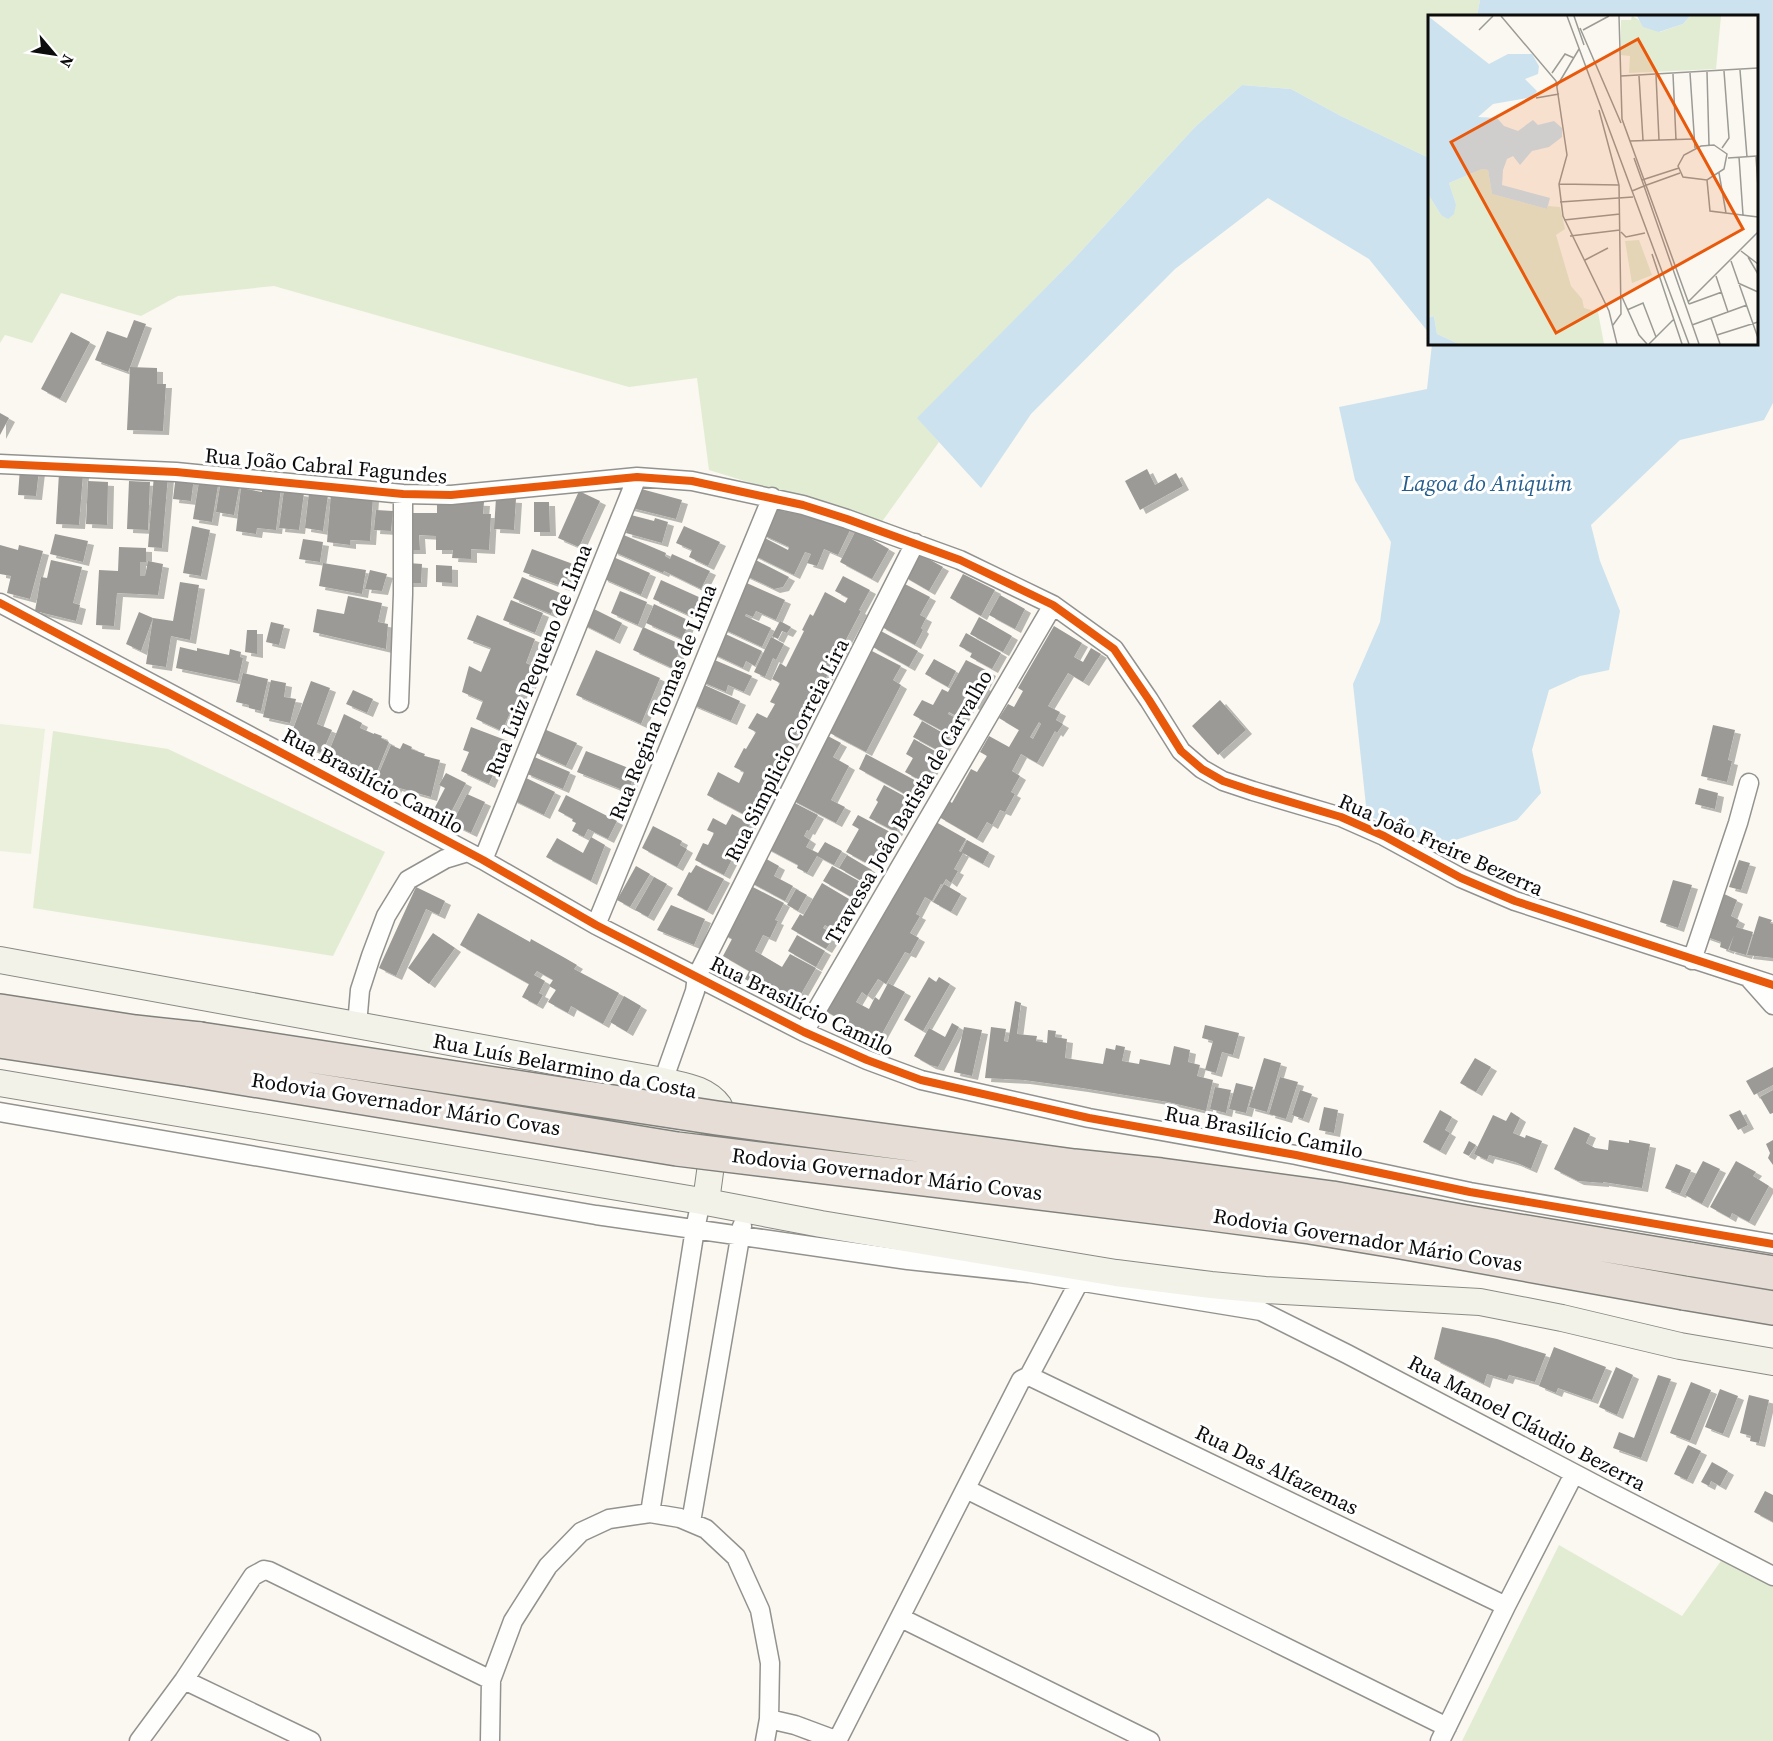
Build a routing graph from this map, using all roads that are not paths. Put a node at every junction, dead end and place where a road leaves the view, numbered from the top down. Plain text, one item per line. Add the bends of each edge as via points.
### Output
1 (0, 464) edge
2 (637, 477) junction
3 (403, 494) junction
4 (772, 497) junction
5 (915, 543) junction
6 (1053, 605) junction
7 (5, 608) edge
8 (1087, 628) joint
9 (399, 704) dead end
10 (1749, 783) dead end
11 (475, 856) junction
12 (596, 925) junction
13 (0, 960) edge
14 (1692, 960) junction
15 (697, 976) junction
16 (1748, 977) junction
17 (1773, 985) edge
18 (0, 999) edge
19 (1773, 1005) edge
20 (0, 1011) edge
21 (39, 1018) junction
22 (357, 1025) junction
23 (804, 1032) junction
24 (0, 1041) edge
25 (196, 1054) junction
26 (663, 1081) junction
27 (0, 1083) edge
28 (0, 1112) edge
29 (701, 1202) junction
30 (746, 1210) junction
31 (695, 1229) junction
32 (740, 1235) junction
33 (1773, 1244) edge
34 (1773, 1273) edge
35 (1079, 1282) junction
36 (1773, 1308) edge
37 (1773, 1362) edge
38 (1029, 1376) junction
39 (1574, 1474) junction
40 (966, 1489) junction
41 (650, 1513) junction
42 (691, 1522) junction
43 (1773, 1576) edge
44 (1506, 1606) junction
45 (901, 1618) junction
46 (184, 1680) junction
47 (491, 1680) junction
48 (769, 1719) junction
49 (1444, 1734) edge
50 (139, 1741) edge
51 (310, 1741) edge
52 (490, 1741) edge
53 (765, 1741) edge
54 (837, 1741) edge
55 (1150, 1741) edge

1 - 3 street, Rua João Cabral Fagundes via 176,472
2 - 3 street, Rua João Cabral Fagundes via 452,495
2 - 4 street, Rua João Cabral Fagundes via 692,481
2 - 11 street, Rua Luiz Pequeno de Lima
3 - 9 street
4 - 5 street, Rua João Cabral Fagundes
4 - 12 street, Rua Regina Tomas de Lima
5 - 6 street, Rua João Cabral Fagundes
5 - 15 street, Rua Simplicio Correia Lira
6 - 8 street, Rua João Cabral Fagundes
6 - 23 street, Travessa João Batista de Carvalho
7 - 11 street, Rua Brasilício Camilo
8 - 14 street, Rua João Freire Bezerra via 1114,650 1181,751 1223,781 1341,817 1515,901
10 - 14 street
11 - 12 street, Rua Brasilício Camilo
11 - 22 street via 445,859 408,880 386,916 371,956 360,990
12 - 15 street, Rua Brasilício Camilo
13 - 22 main road, Rua Luís Belarmino da Costa
14 - 16 street, Rua João Freire Bezerra
15 - 23 street, Rua Brasilício Camilo
15 - 26 street, Rua Simplicio Correia Lira
16 - 17 street, Rua João Freire Bezerra
16 - 19 street
18 - 21 highway
20 - 21 highway, Rodovia Governador Mário Covas
21 - 25 highway, Rodovia Governador Mário Covas via 135,1032
22 - 26 main road, Rua Luís Belarmino da Costa
23 - 33 street, Rua Brasilício Camilo via 921,1080 996,1098 1470,1192
24 - 25 highway, Rodovia Governador Mário Covas
25 - 34 highway, Rodovia Governador Mário Covas, bridge via 1332,1198
25 - 36 highway, Rodovia Governador Mário Covas, bridge via 677,1149 1233,1216
26 - 29 main road, Rua Luís Belarmino da Costa via 695,1089 712,1097 719,1106 707,1194
27 - 29 main road
28 - 31 street, Rua Manoel Cláudio Bezerra
29 - 30 main road
29 - 31 street
30 - 32 street
30 - 37 main road via 1178,1281 1480,1302
31 - 32 street, Rua Manoel Cláudio Bezerra
31 - 41 street
32 - 35 street, Rua Manoel Cláudio Bezerra
32 - 42 street
35 - 38 street
35 - 39 street, Rua Manoel Cláudio Bezerra via 1261,1311
38 - 40 street via 1021,1380
38 - 44 street, Rua Das Alfazemas
39 - 43 street, Rua Manoel Cláudio Bezerra
39 - 44 street
40 - 45 street
40 - 49 street
41 - 42 street
41 - 47 street via 609,1519 581,1532 548,1566 513,1621
42 - 48 street via 706,1529 736,1557 760,1610 770,1663
44 - 49 street
45 - 54 street
45 - 55 street
46 - 47 street via 253,1576 264,1570
46 - 50 street
46 - 51 street
47 - 52 street
48 - 53 street
48 - 54 street

